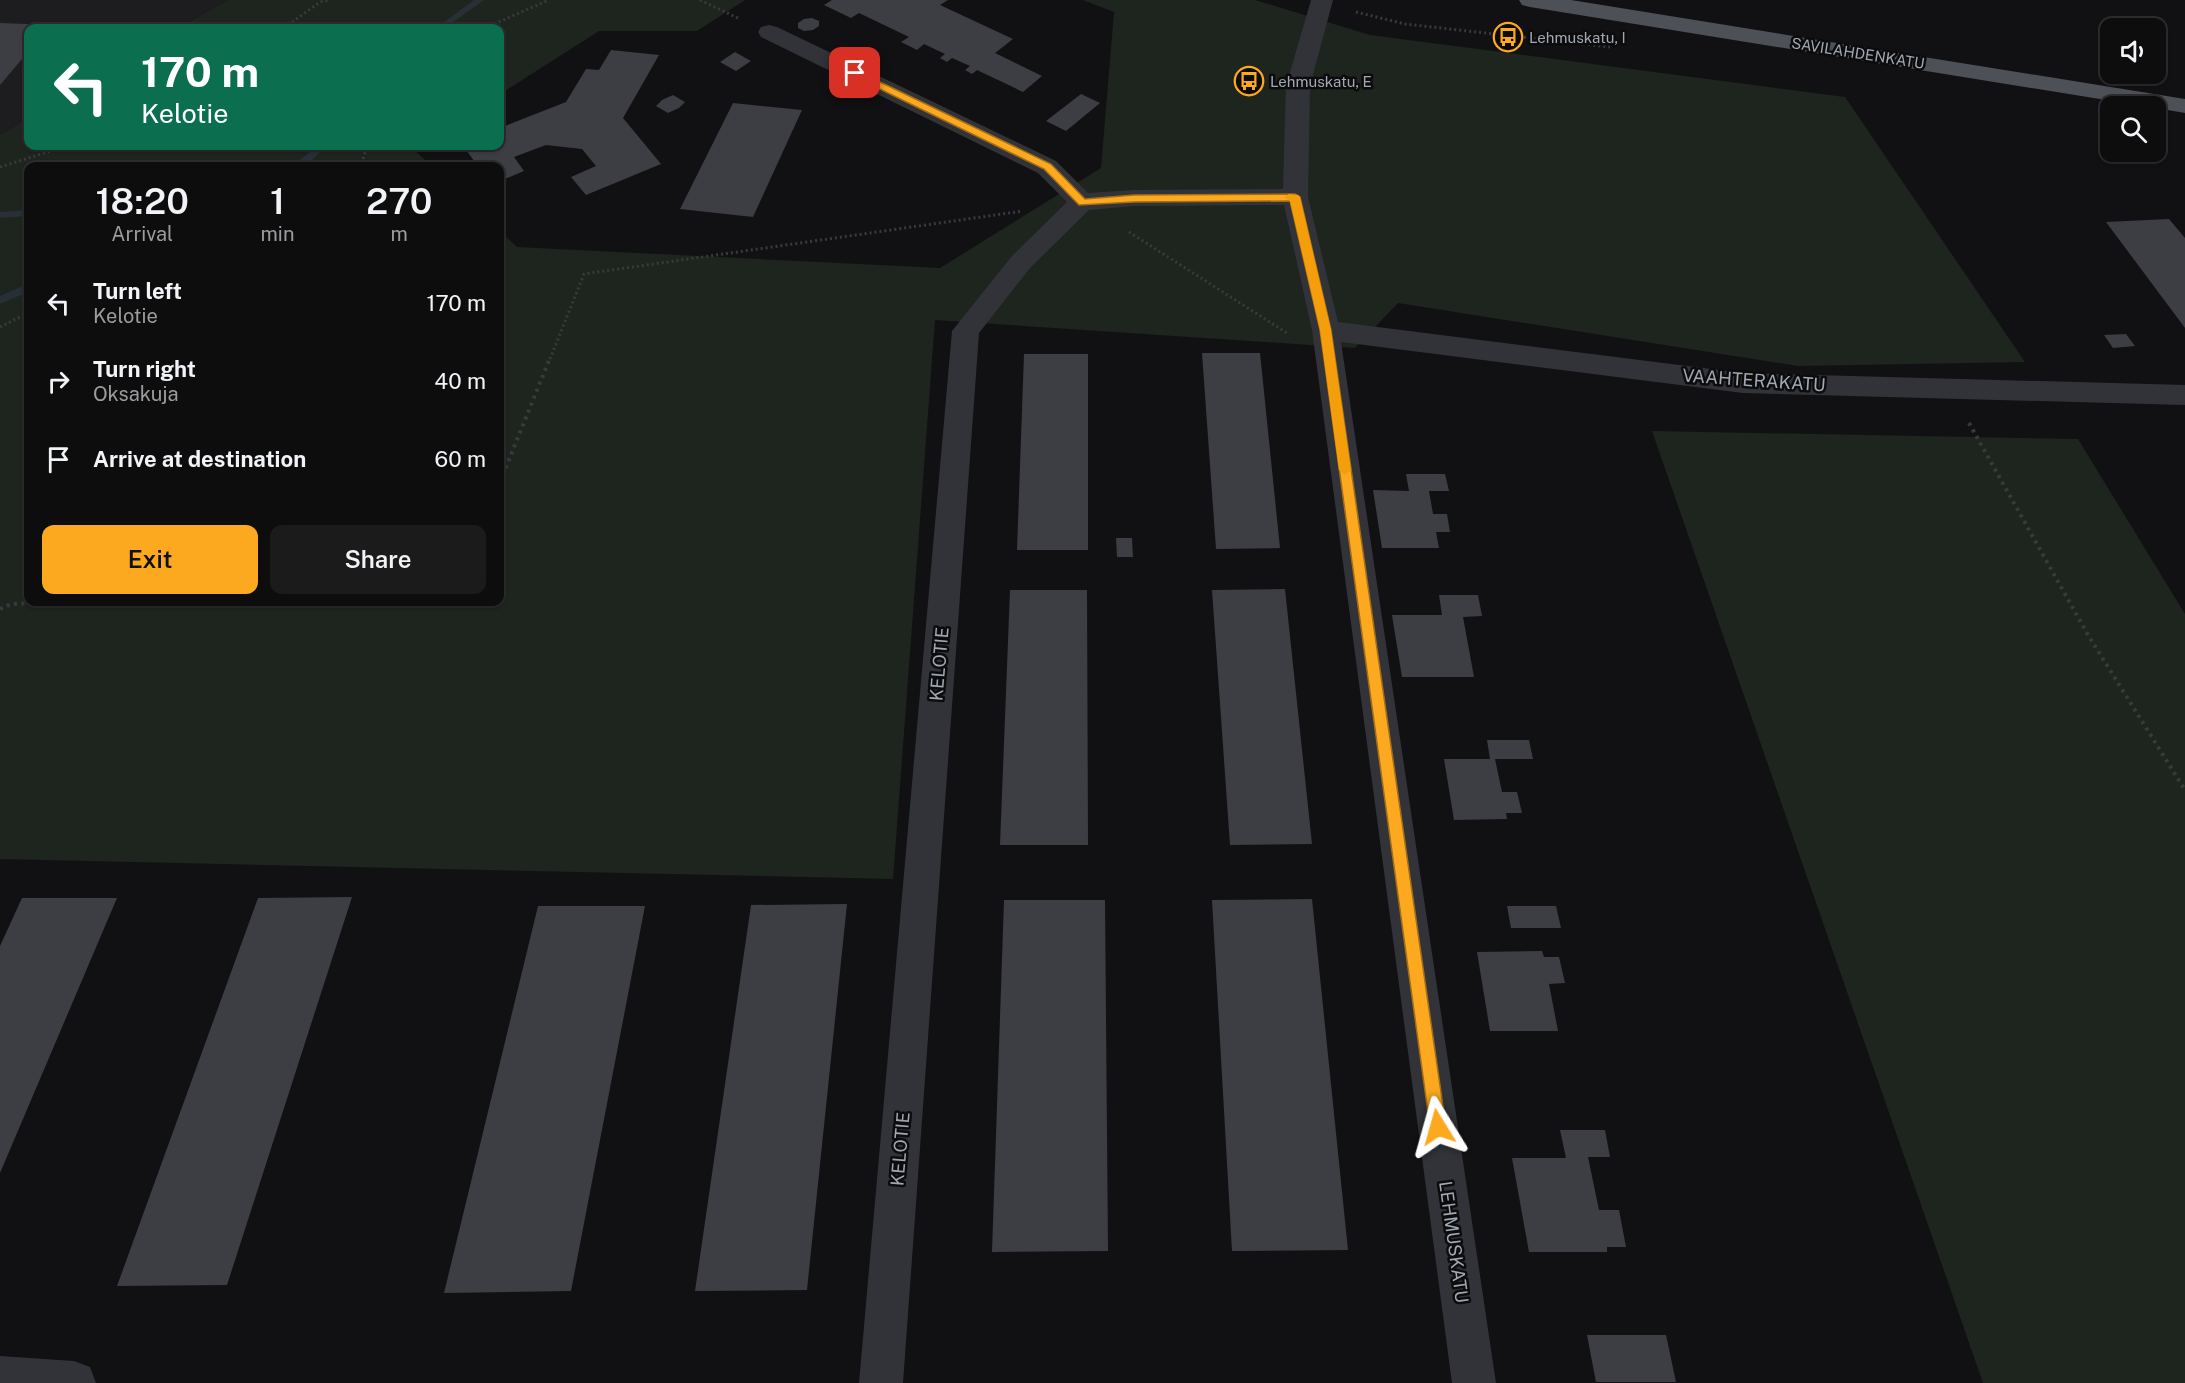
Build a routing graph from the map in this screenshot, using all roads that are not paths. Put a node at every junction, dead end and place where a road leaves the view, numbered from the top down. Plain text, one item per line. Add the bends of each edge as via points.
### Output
1 (1322, 0) edge
2 (1530, 0) edge
3 (769, 32) road end
4 (2185, 106) edge
5 (1295, 197) junction
6 (1082, 202) junction
7 (1328, 345) junction
8 (2185, 395) edge
9 (0, 1378) edge
10 (74, 1383) edge
11 (881, 1383) edge
12 (1474, 1383) edge

1 - 5 street, LEHMUSKATU via 1298,87
2 - 4 main road, SAVILAHDENKATU
3 - 6 street via 1047,166
5 - 6 street
5 - 7 street, LEHMUSKATU
6 - 11 street, KELOTIE via 1021,261 966,331
7 - 8 street, VAAHTERAKATU via 1743,383
7 - 12 street, LEHMUSKATU
9 - 10 street

